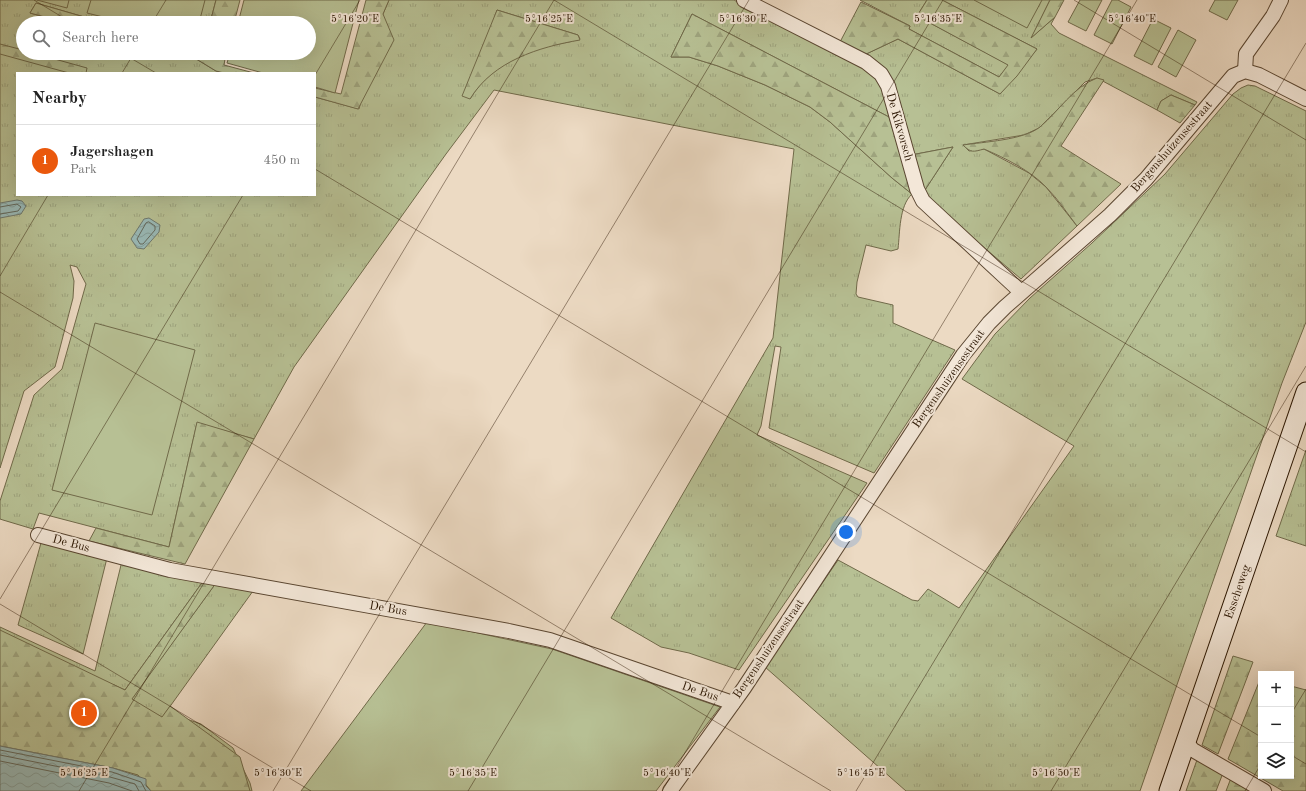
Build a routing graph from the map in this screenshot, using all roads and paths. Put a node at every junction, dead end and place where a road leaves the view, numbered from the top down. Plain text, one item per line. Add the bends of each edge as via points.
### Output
1 (744, 0) edge
2 (1281, 0) edge
3 (1245, 71) junction
4 (1306, 99) edge
5 (1021, 292) junction
6 (1306, 392) edge
7 (38, 536) dead end
8 (733, 703) junction
9 (1186, 742) junction
10 (670, 791) edge
11 (1169, 791) edge
12 (1264, 791) edge

1 - 5 street, De Kikvorsch via 866,62 881,74 888,86 917,189 923,201
2 - 3 street via 1246,54
3 - 4 street via 1259,75
3 - 5 street, Bergenshuizensestraat via 1227,82 1146,179 1115,210
5 - 8 street, Bergenshuizensestraat via 988,323 964,355
6 - 9 street, Esscheweg
7 - 8 street, De Bus via 170,570 509,630 550,640
8 - 10 street, Bergenshuizensestraat
9 - 11 street, Esscheweg
9 - 12 street via 1193,750

